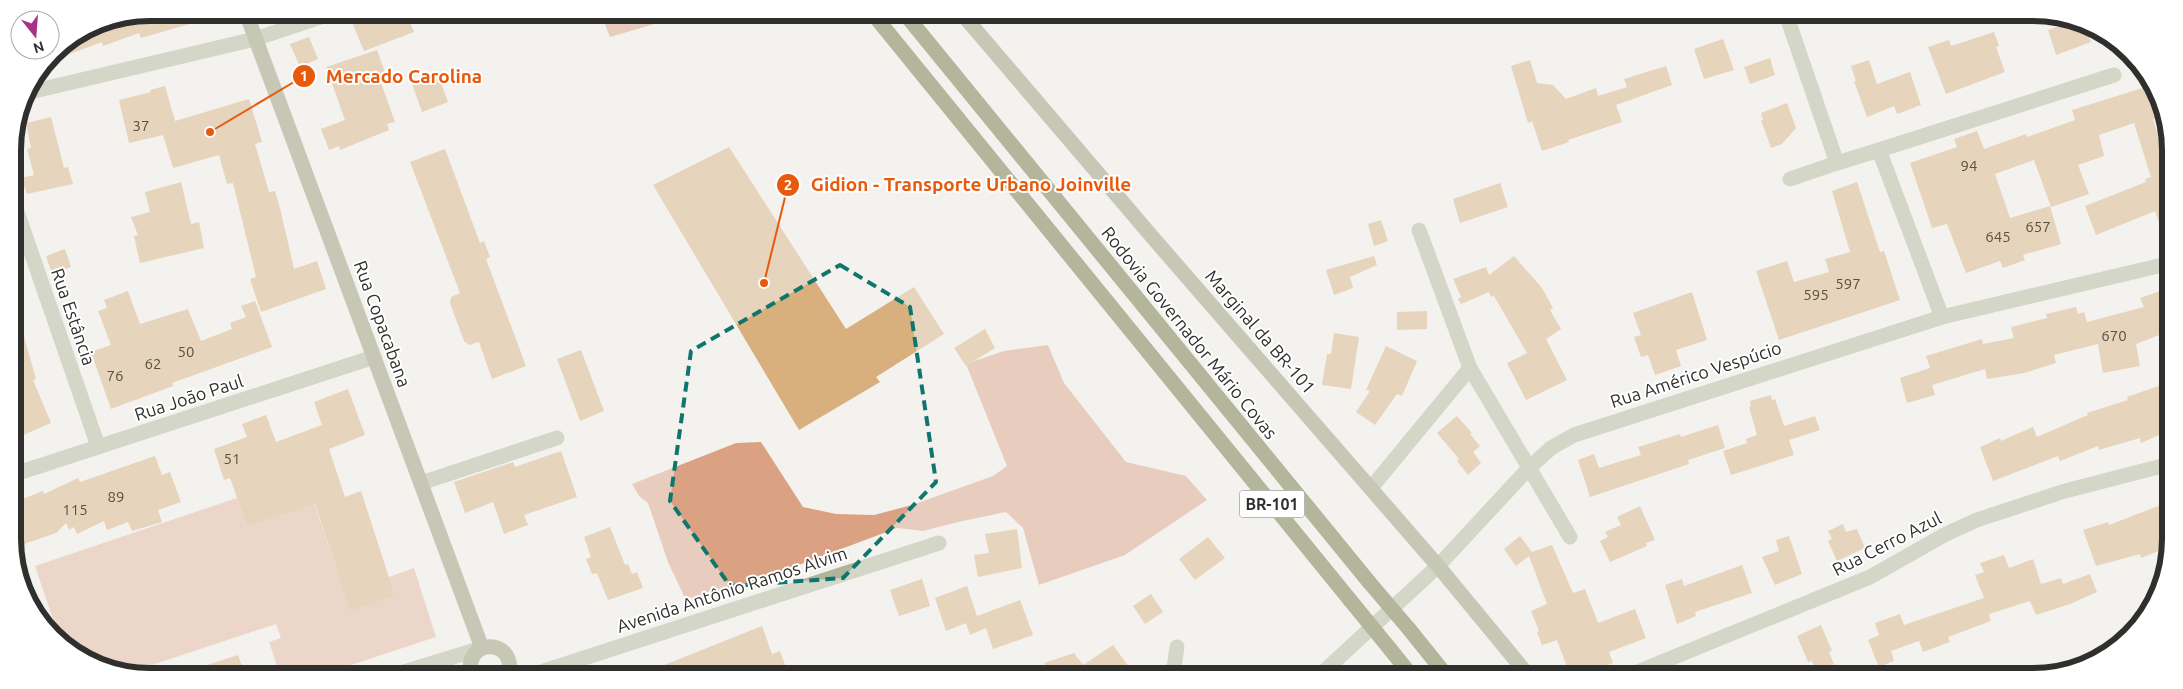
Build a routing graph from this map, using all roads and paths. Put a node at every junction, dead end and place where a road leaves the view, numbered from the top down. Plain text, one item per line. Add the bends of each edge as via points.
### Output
1 (1787, 21) edge
2 (249, 22) edge
3 (306, 22) edge
4 (878, 22) edge
5 (911, 22) edge
6 (970, 22) edge
7 (255, 39) junction
8 (2114, 75) dead end
9 (36, 91) edge
10 (1879, 150) junction
11 (1837, 164) junction
12 (1790, 179) dead end
13 (22, 225) edge
14 (1419, 230) dead end
15 (2162, 265) edge
16 (1942, 316) junction
17 (374, 357) junction
18 (1470, 368) junction
19 (557, 438) dead end
20 (98, 446) junction
21 (2162, 466) edge
22 (1528, 469) junction
23 (21, 472) edge
24 (421, 483) junction
25 (1371, 488) junction
26 (1570, 537) dead end
27 (939, 543) dead end
28 (1438, 566) junction
29 (1177, 647) dead end
30 (482, 648) junction
31 (1174, 667) edge
32 (1327, 667) edge
33 (1406, 667) edge
34 (1440, 667) edge
35 (1522, 667) edge
36 (1649, 667) edge
37 (417, 668) edge
38 (470, 668) edge
39 (509, 668) edge
40 (554, 668) edge

1 - 11 street
2 - 7 main road, Rua Copacabana
3 - 7 street
4 - 33 highway, BR-101, bridge
5 - 34 highway, Rodovia Governador Mário Covas / BR-101, bridge
6 - 25 main road, Marginal da BR-101
7 - 9 street
7 - 17 main road, Rua Copacabana
8 - 10 street
10 - 11 street
10 - 16 street
11 - 12 street
13 - 20 street, Rua Estância
14 - 18 street
15 - 16 street, Rua Américo Vespúcio
16 - 22 street, Rua Américo Vespúcio via 1574,435 1551,448
17 - 20 street, Rua João Paul
17 - 24 main road, Rua Copacabana
18 - 22 street
18 - 25 street
19 - 24 street
20 - 23 street, Rua João Paul
21 - 36 street, Rua Cerro Azul via 2065,491 1977,520 1846,588
22 - 26 street
22 - 28 street, Rua Américo Vespúcio
24 - 30 main road, Rua Copacabana
25 - 28 main road, Marginal da BR-101
27 - 40 street, Avenida Antônio Ramos Alvim
28 - 32 street, Rua Américo Vespúcio
28 - 35 main road, Marginal da BR-101
29 - 31 street
30 - 37 street
30 - 38 main road via 472,657
30 - 39 main road via 501,650 509,659

